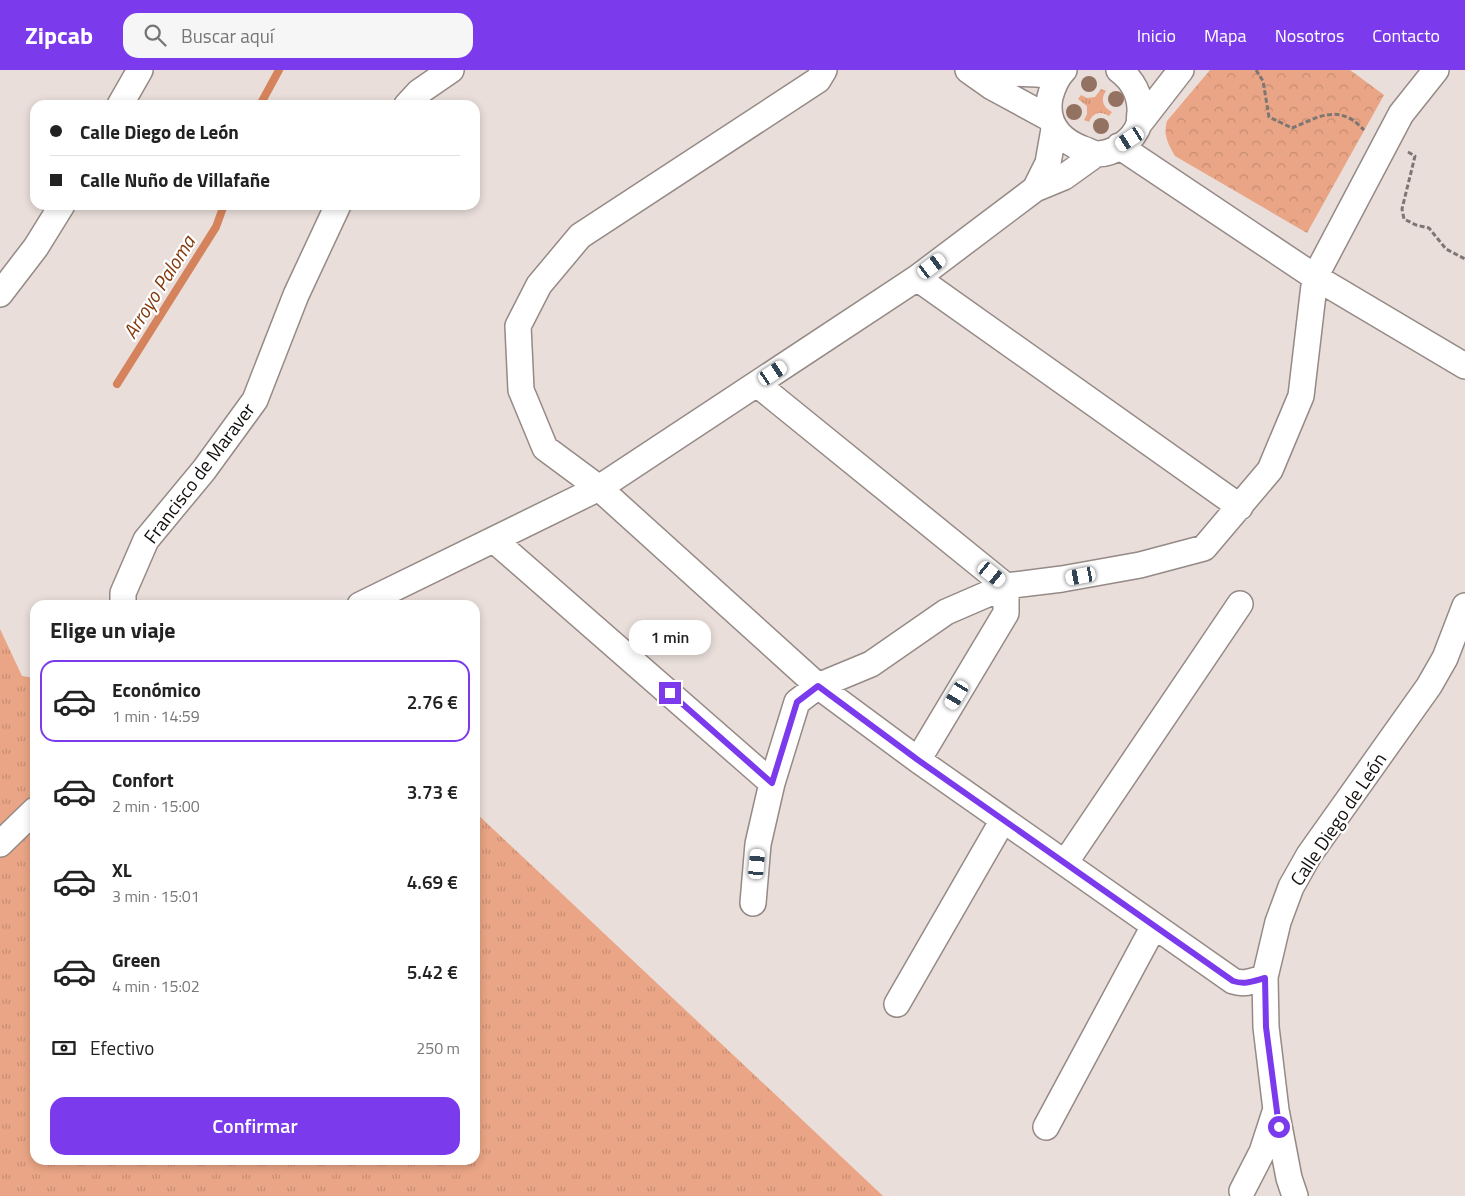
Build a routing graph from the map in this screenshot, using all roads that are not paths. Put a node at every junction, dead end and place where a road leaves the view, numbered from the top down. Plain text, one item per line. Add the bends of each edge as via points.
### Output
1 (140, 70) edge
2 (451, 70) edge
3 (824, 70) edge
4 (1119, 70) edge
5 (1181, 70) edge
6 (1436, 70) edge
7 (969, 71) edge
8 (1061, 73) edge
9 (123, 100) edge
10 (411, 100) edge
11 (1052, 124) junction
12 (1139, 124) junction
13 (1108, 150) junction
14 (1035, 190) junction
15 (59, 210) edge
16 (336, 210) edge
17 (1315, 277) junction
18 (917, 278) junction
19 (0, 294) edge
20 (1465, 366) edge
21 (757, 384) junction
22 (599, 488) junction
23 (1240, 506) junction
24 (494, 540) junction
25 (1006, 586) junction
26 (123, 600) edge
27 (370, 600) edge
28 (1240, 604) dead end
29 (1465, 606) edge
30 (818, 686) junction
31 (918, 760) junction
32 (772, 783) junction
33 (30, 815) edge
34 (1003, 820) junction
35 (0, 844) edge
36 (1064, 863) junction
37 (753, 903) dead end
38 (1154, 926) junction
39 (1265, 978) junction
40 (897, 1004) dead end
41 (1276, 1110) junction
42 (1046, 1127) dead end
43 (1292, 1187) edge
44 (1241, 1193) edge

1 - 9 street
2 - 10 street
3 - 22 street via 818,80 580,236 539,285 518,326 521,390 546,448
4 - 12 street via 1134,86 1140,102
5 - 12 street
6 - 17 street via 1401,114
7 - 8 street
7 - 11 street
8 - 11 street via 1052,88 1048,106
11 - 13 street via 1062,138 1078,147
11 - 14 street via 1048,163
12 - 13 street via 1130,139
13 - 14 street via 1064,177
13 - 17 street
14 - 18 street
15 - 19 street
16 - 26 street, Francisco de Maraver via 296,295 255,400 204,470 146,540 123,593
17 - 20 street
17 - 23 street via 1301,396 1270,470
18 - 21 street
18 - 23 street
21 - 22 street
21 - 25 street
22 - 24 street
22 - 30 street
23 - 25 street via 1204,548 1140,565
24 - 27 street
24 - 32 street
25 - 30 street via 946,612 871,664
25 - 31 street via 1006,613
28 - 36 street
29 - 39 street, Calle Diego de León via 1445,658 1429,686 1310,855 1292,887 1278,922
30 - 31 street
30 - 32 street via 797,702
31 - 34 street
32 - 37 street via 758,844
33 - 35 street
34 - 36 street
34 - 40 street
36 - 38 street
38 - 39 street via 1233,981 1241,984
38 - 42 street
39 - 41 street, Calle Diego de León via 1266,1027
41 - 43 street, Calle Diego de León
41 - 44 street via 1262,1152
43 - 44 street via 1282,1173 1273,1171 1260,1173

